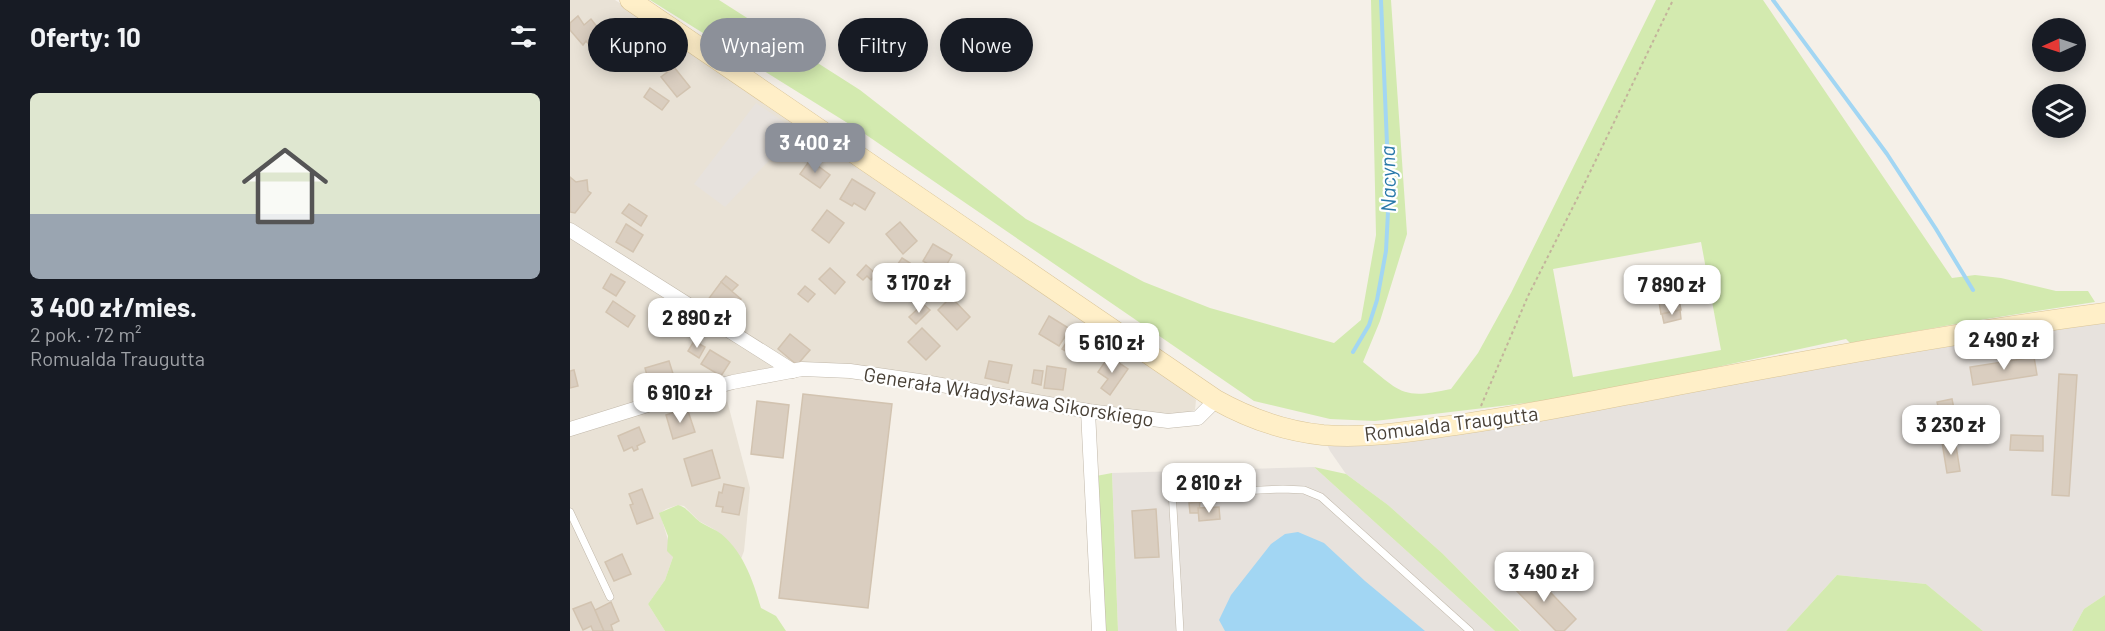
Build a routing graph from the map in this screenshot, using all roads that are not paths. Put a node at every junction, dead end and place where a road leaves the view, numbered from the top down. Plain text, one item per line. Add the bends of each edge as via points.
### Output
1 (630, 0) edge
2 (570, 230) edge
3 (2105, 313) edge
4 (793, 371) junction
5 (1216, 400) junction
6 (1088, 411) junction
7 (570, 429) edge
8 (1171, 472) dead end
9 (1173, 494) junction
10 (570, 512) edge
11 (610, 597) dead end
12 (1098, 631) edge
13 (1180, 631) edge
14 (1470, 631) edge

1 - 5 street, Romualda Traugutta
2 - 4 street
3 - 5 street, Romualda Traugutta via 2031,322 1475,422 1381,435 1323,435 1263,423
4 - 6 street, Generała Władysława Sikorskiego via 873,374
4 - 7 street, Generała Władysława Sikorskiego via 733,382
5 - 6 street, Generała Władysława Sikorskiego via 1198,418 1180,421
6 - 12 street
8 - 9 lane
9 - 13 lane
9 - 14 lane via 1283,489 1313,493
10 - 11 lane

